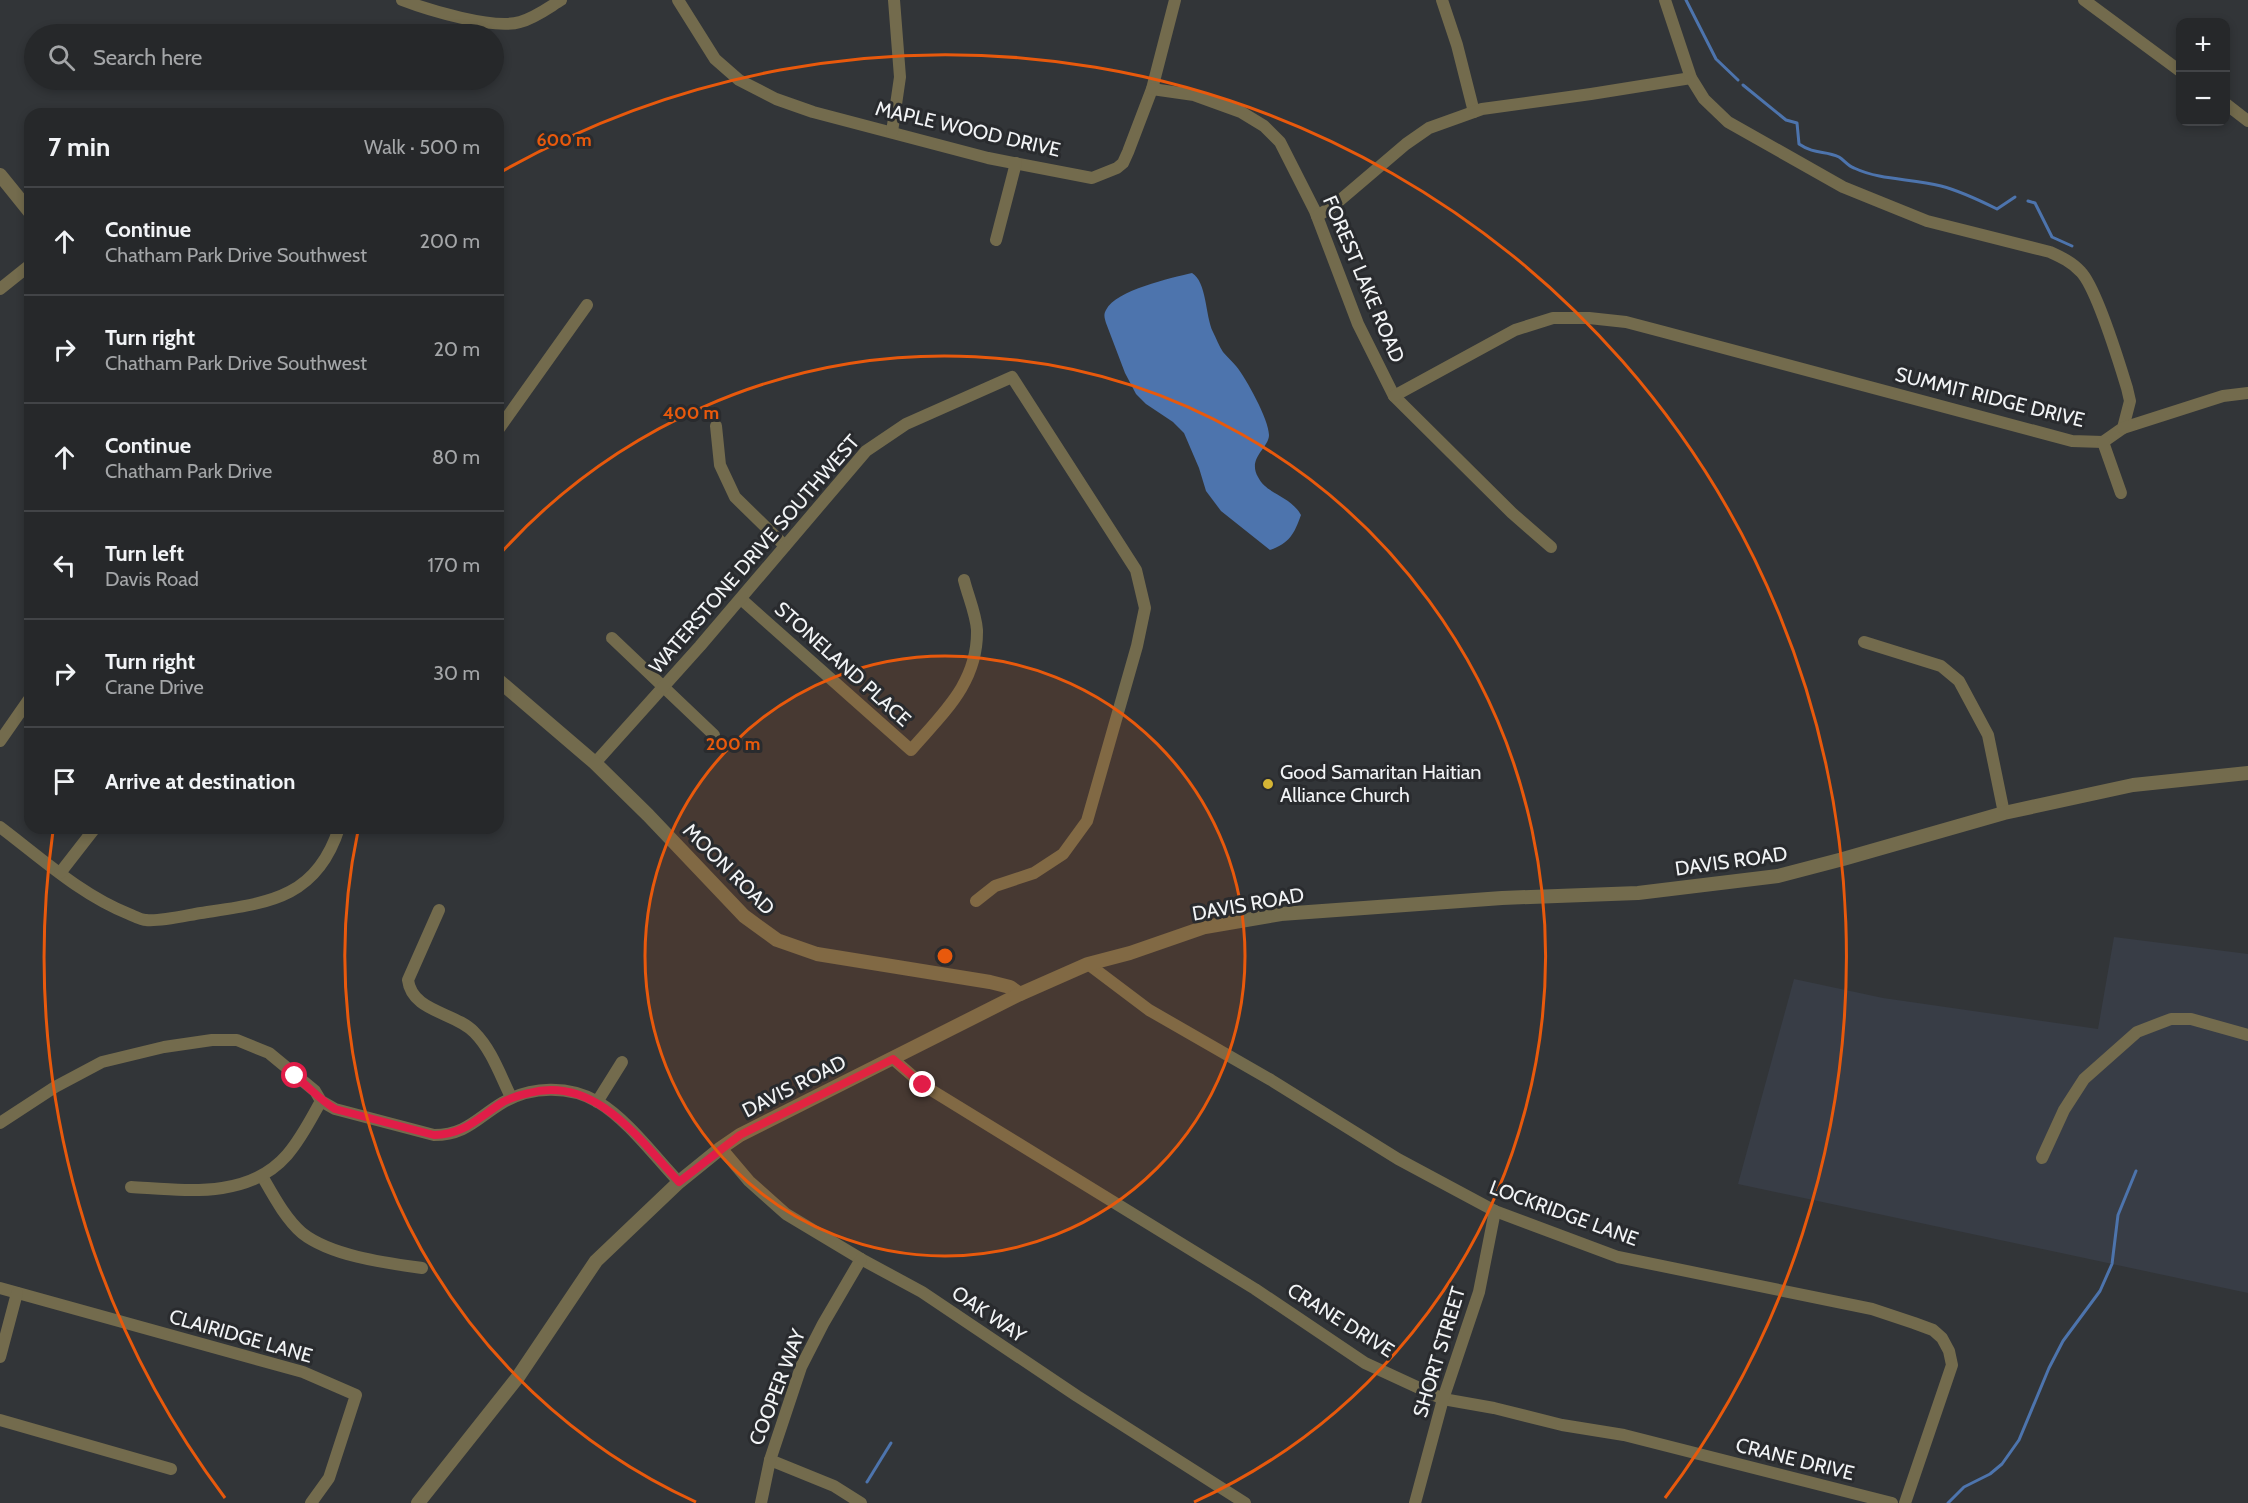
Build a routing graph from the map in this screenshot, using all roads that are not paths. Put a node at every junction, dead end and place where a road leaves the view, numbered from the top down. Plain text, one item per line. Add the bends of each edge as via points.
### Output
1 (402, 0) edge
2 (561, 0) edge
3 (678, 0) edge
4 (894, 0) edge
5 (1174, 0) edge
6 (1442, 0) edge
7 (1665, 0) edge
8 (2084, 0) edge
9 (498, 24) edge
10 (504, 25) edge
11 (2176, 67) edge
12 (1691, 78) junction
13 (1152, 89) junction
14 (2230, 107) edge
15 (1474, 112) junction
16 (2248, 121) edge
17 (892, 132) junction
18 (1016, 163) junction
19 (0, 175) edge
20 (24, 205) edge
21 (1317, 216) junction
22 (996, 240) dead end
23 (24, 270) edge
24 (0, 289) edge
25 (587, 305) dead end
26 (2248, 393) edge
27 (1394, 396) junction
28 (504, 422) edge
29 (716, 426) dead end
30 (2123, 428) junction
31 (2103, 442) junction
32 (2121, 493) dead end
33 (785, 546) junction
34 (1551, 547) dead end
35 (964, 580) dead end
36 (741, 599) junction
37 (612, 638) dead end
38 (1864, 642) dead end
39 (504, 685) edge
40 (663, 687) junction
41 (24, 707) edge
42 (714, 735) dead end
43 (0, 741) edge
44 (595, 763) junction
45 (2248, 772) edge
46 (2004, 813) junction
47 (0, 827) edge
48 (90, 834) edge
49 (336, 834) edge
50 (60, 873) junction
51 (976, 901) dead end
52 (439, 910) dead end
53 (1088, 964) junction
54 (1020, 994) junction
55 (2248, 1035) edge
56 (893, 1059) junction
57 (622, 1062) dead end
58 (511, 1098) junction
59 (321, 1101) junction
60 (597, 1102) junction
61 (0, 1123) edge
62 (721, 1148) junction
63 (2042, 1158) dead end
64 (262, 1176) junction
65 (679, 1182) junction
66 (131, 1187) dead end
67 (1495, 1211) junction
68 (861, 1259) junction
69 (422, 1269) dead end
70 (0, 1288) edge
71 (17, 1293) junction
72 (0, 1357) edge
73 (1443, 1399) junction
74 (0, 1420) edge
75 (770, 1460) junction
76 (171, 1469) dead end
77 (315, 1502) edge
78 (418, 1503) edge
79 (761, 1503) edge
80 (861, 1503) edge
81 (1245, 1503) edge
82 (1416, 1503) edge
83 (1892, 1503) edge
84 (1905, 1503) edge

1 - 9 street
2 - 10 street via 532,17
3 - 17 street, MAPLE WOOD DRIVE via 715,59 739,80 813,112
4 - 17 street via 900,77
5 - 13 street, MAPLE WOOD DRIVE
6 - 15 street
7 - 12 street
8 - 11 street
12 - 15 street
12 - 30 street via 1704,99 1728,122 1843,187 1928,221 2050,252 2082,272 2092,288 2130,401
13 - 18 street, MAPLE WOOD DRIVE via 1128,152 1117,168 1092,178
13 - 21 street, FOREST LAKE ROAD via 1194,95 1242,112 1264,126 1280,142
14 - 16 street
15 - 21 street via 1429,128
17 - 18 street, MAPLE WOOD DRIVE
18 - 22 street
19 - 20 street
21 - 27 street, FOREST LAKE ROAD via 1358,324
23 - 24 street
25 - 28 street
26 - 30 street, SUMMIT RIDGE DRIVE via 2223,396
27 - 31 street, SUMMIT RIDGE DRIVE via 1515,330 1553,318 1589,318 1626,322 2072,441
27 - 34 street, FOREST LAKE ROAD
29 - 33 street via 720,465 735,497
30 - 31 street, SUMMIT RIDGE DRIVE
31 - 32 street
33 - 36 street, WATERSTONE DRIVE SOUTHWEST
33 - 51 street, WATERSTONE DRIVE SOUTHWEST via 866,451 906,424 1012,377 1136,570 1145,608 1087,821 1063,854 1034,873 995,885
35 - 36 street, STONELAND PLACE via 977,629 974,664 958,696 910,750
36 - 40 street, WATERSTONE DRIVE SOUTHWEST
37 - 40 street
38 - 46 street via 1941,666 1959,681 1988,735
39 - 44 street, MOON ROAD
40 - 42 street
40 - 44 street, WATERSTONE DRIVE SOUTHWEST
41 - 43 street
44 - 54 street, MOON ROAD via 744,916 777,940 817,954 990,982
45 - 46 street, DAVIS ROAD via 2133,785
46 - 53 street, DAVIS ROAD via 1778,876 1638,893 1502,897 1281,914 1205,927
47 - 50 street
48 - 50 street
49 - 50 street via 310,880 256,905 147,920 107,905
52 - 58 street via 408,980 410,990 419,1002 464,1023 474,1032 487,1048
53 - 54 street, DAVIS ROAD
53 - 67 street, LOCKRIDGE LANE via 1149,1011 1272,1080 1398,1159
54 - 56 street, DAVIS ROAD
55 - 63 street via 2192,1019 2171,1019 2137,1032 2084,1079 2064,1110
56 - 62 street, DAVIS ROAD
56 - 73 street, CRANE DRIVE via 923,1085 1255,1289 1365,1364
57 - 60 street
58 - 59 street via 470,1126 446,1135 422,1133 357,1116
58 - 60 street via 542,1089 564,1090
59 - 61 street via 315,1091 269,1053 237,1040 212,1040 102,1062
59 - 64 street via 290,1151
60 - 65 street via 621,1121
62 - 65 street, DAVIS ROAD
62 - 68 street, OAK WAY via 749,1181 786,1214
64 - 66 street via 243,1184 200,1191
64 - 69 street via 289,1218 318,1243 348,1254
65 - 78 street, DAVIS ROAD via 596,1261 518,1377
67 - 73 street, SHORT STREET via 1479,1292
67 - 84 street, LOCKRIDGE LANE via 1618,1257 1872,1309 1933,1330 1942,1338 1952,1365
68 - 75 street, COOPER WAY via 801,1367
68 - 81 street, OAK WAY via 922,1292
70 - 71 street, CLAIRIDGE LANE
71 - 72 street
71 - 77 street, CLAIRIDGE LANE via 303,1372 356,1395 329,1478
73 - 82 street, SHORT STREET
73 - 83 street, CRANE DRIVE via 1624,1436
74 - 76 street
75 - 79 street, COOPER WAY
75 - 80 street via 834,1486

